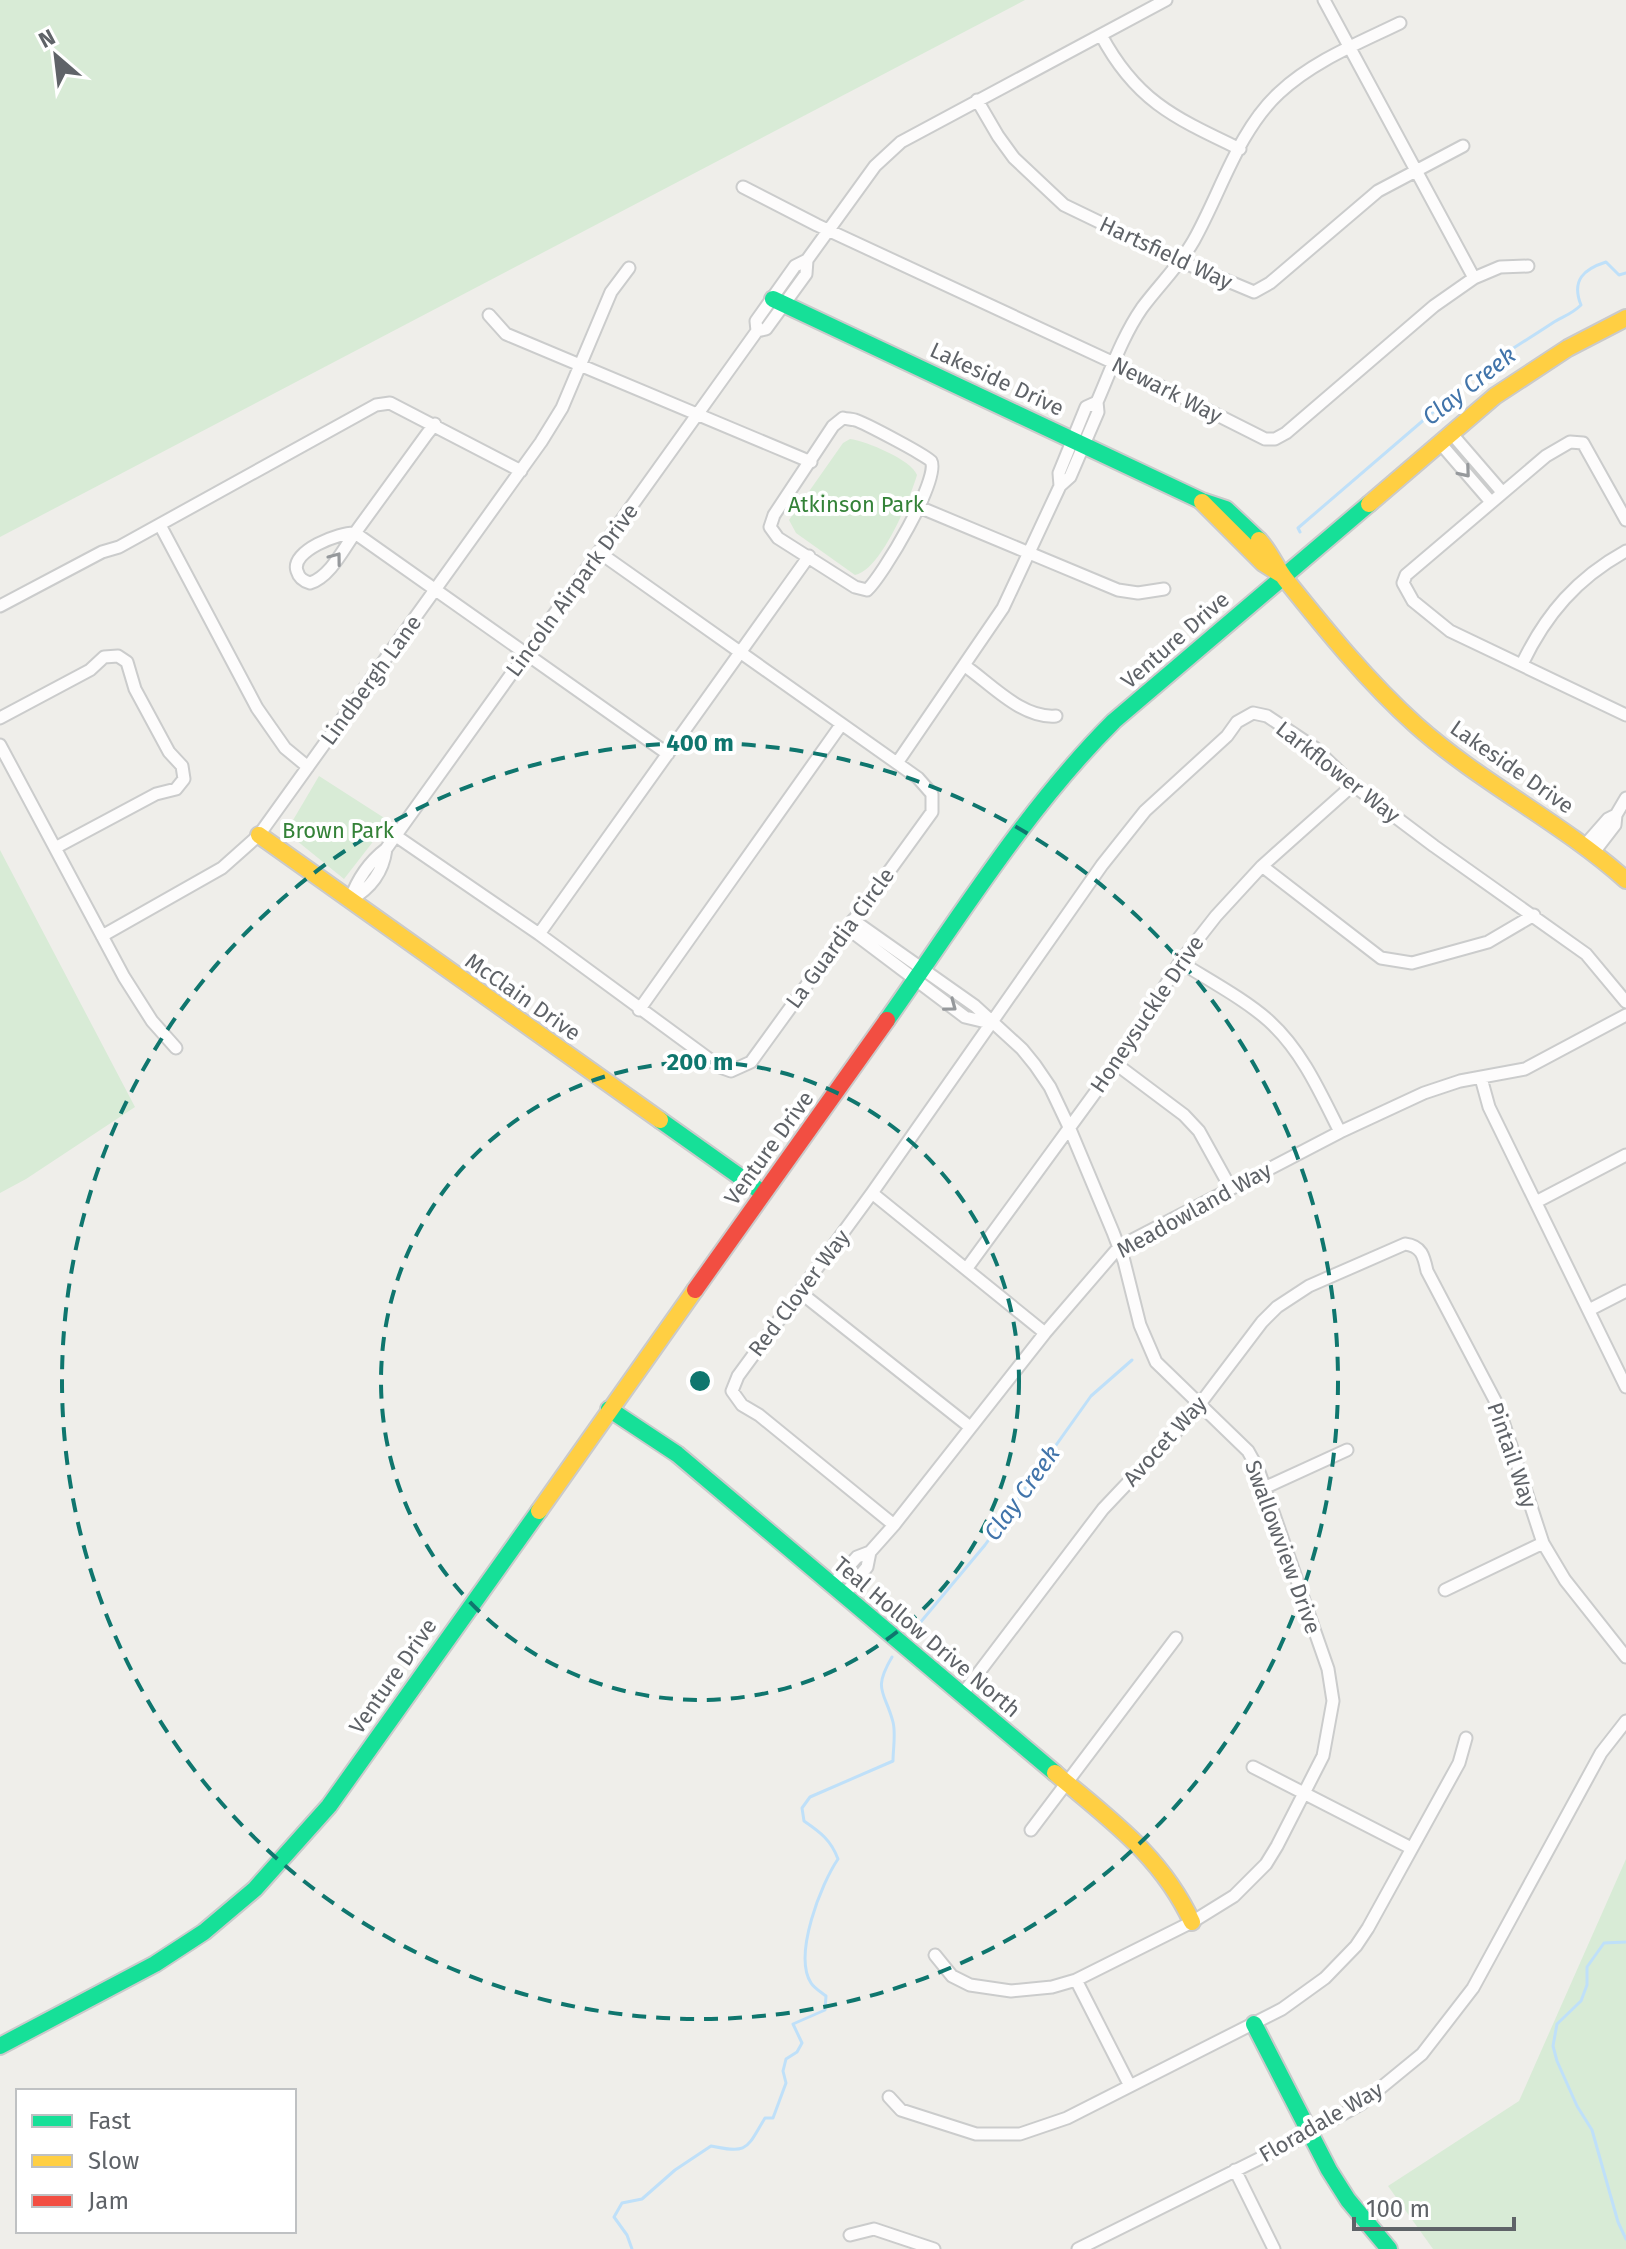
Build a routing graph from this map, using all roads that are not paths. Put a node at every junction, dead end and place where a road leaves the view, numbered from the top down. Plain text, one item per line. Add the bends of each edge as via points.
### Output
1 (1166, 0) edge
2 (1324, 0) edge
3 (1400, 23) dead end
4 (1101, 35) junction
5 (1350, 48) junction
6 (977, 100) junction
7 (1463, 146) dead end
8 (1240, 149) junction
9 (1414, 170) junction
10 (743, 187) dead end
11 (828, 230) junction
12 (1180, 261) junction
13 (1528, 266) dead end
14 (629, 268) dead end
15 (1474, 278) junction
16 (779, 301) junction
17 (489, 315) dead end
18 (1626, 318) edge
19 (1114, 363) junction
20 (580, 365) junction
21 (697, 414) junction
22 (435, 424) junction
23 (1446, 438) junction
24 (1077, 442) junction
25 (811, 462) junction
26 (521, 471) junction
27 (1502, 492) junction
28 (1491, 502) junction
29 (919, 507) junction
30 (1626, 520) edge
31 (160, 525) junction
32 (355, 533) junction
33 (1626, 551) edge
34 (600, 553) junction
35 (1031, 553) junction
36 (809, 556) junction
37 (1283, 576) junction
38 (1164, 589) dead end
39 (436, 590) junction
40 (0, 606) edge
41 (526, 653) junction
42 (740, 653) junction
43 (1522, 664) junction
44 (965, 666) junction
45 (1626, 715) edge
46 (1056, 716) dead end
47 (0, 718) edge
48 (841, 725) junction
49 (0, 745) edge
50 (668, 754) junction
51 (897, 763) junction
52 (308, 767) junction
53 (1353, 785) junction
54 (1626, 798) edge
55 (259, 835) junction
56 (396, 836) junction
57 (55, 848) junction
58 (1590, 848) junction
59 (1262, 866) junction
60 (1626, 880) edge
61 (350, 900) junction
62 (1534, 915) junction
63 (850, 924) junction
64 (539, 934) junction
65 (102, 936) junction
66 (1180, 962) junction
67 (919, 974) junction
68 (1626, 1002) edge
69 (639, 1010) junction
70 (1626, 1015) edge
71 (991, 1023) junction
72 (176, 1048) dead end
73 (1116, 1064) junction
74 (1481, 1078) junction
75 (1069, 1127) junction
76 (1340, 1132) junction
77 (1626, 1155) edge
78 (1230, 1187) junction
79 (763, 1193) junction
80 (872, 1193) junction
81 (1536, 1202) junction
82 (1413, 1245) joint
83 (1119, 1247) junction
84 (967, 1268) junction
85 (1626, 1291) edge
86 (801, 1293) junction
87 (1589, 1310) junction
88 (1045, 1333) junction
89 (1626, 1387) edge
90 (1199, 1406) junction
91 (609, 1409) junction
92 (970, 1427) junction
93 (1347, 1450) dead end
94 (1266, 1487) junction
95 (894, 1525) junction
96 (1543, 1543) junction
97 (838, 1590) junction
98 (1445, 1590) dead end
99 (1176, 1638) dead end
100 (1626, 1657) edge
101 (961, 1696) junction
102 (1626, 1721) edge
103 (1466, 1738) dead end
104 (1253, 1767) dead end
105 (1066, 1784) junction
106 (1305, 1794) junction
107 (1031, 1830) dead end
108 (1411, 1848) junction
109 (1192, 1922) junction
110 (935, 1955) dead end
111 (1076, 1980) junction
112 (1254, 2024) junction
113 (0, 2046) edge
114 (1130, 2086) junction
115 (889, 2097) dead end
116 (1310, 2133) junction
117 (1235, 2170) junction
118 (850, 2235) dead end
119 (934, 2249) edge
120 (1078, 2249) edge
121 (1274, 2249) edge
122 (1389, 2249) edge

1 - 4 street, Lincoln Airpark Drive
2 - 5 street
3 - 5 street
4 - 6 street, Lincoln Airpark Drive
4 - 8 street via 1122,72 1160,107
5 - 8 street via 1308,69 1280,92 1258,114
5 - 9 street
6 - 11 street, Lincoln Airpark Drive via 901,142 875,166
6 - 12 street, Hartsfield Way via 1014,158 1064,205
7 - 9 street, Hartsfield Way
8 - 12 street
9 - 12 street, Hartsfield Way via 1367,200 1262,289 1247,291
9 - 15 street
10 - 11 street, Newark Way
11 - 16 street, Lincoln Airpark Drive via 807,260 795,266
11 - 19 street, Newark Way
12 - 19 street via 1144,306
13 - 15 street via 1500,267
14 - 20 street, Lindbergh Lane via 611,292
15 - 19 street, Newark Way via 1275,439 1265,439
16 - 21 street, Lincoln Airpark Drive via 756,321 757,331
16 - 24 street, Lakeside Drive
17 - 20 street via 506,334
18 - 23 street, Venture Drive via 1534,369
19 - 24 street via 1097,402 1086,407
20 - 21 street
20 - 26 street, Lindbergh Lane via 562,408
21 - 25 street
21 - 34 street, Lincoln Airpark Drive
22 - 26 street
22 - 31 street via 390,403 376,405
22 - 32 street
23 - 27 street
23 -> 28 street
23 - 37 street, Venture Drive
24 - 35 street via 1059,473 1060,486
24 - 37 street, Lakeside Drive via 1226,509 1273,555
25 - 29 street via 833,426 843,418 856,420 932,462 934,476
25 - 36 street via 770,527 778,538
26 - 39 street, Lindbergh Lane
27 - 28 street
27 - 30 street via 1559,447 1577,441 1588,449
28 - 43 street via 1403,583 1413,601 1450,631
29 - 35 street
29 - 36 street via 867,590
31 - 40 street
31 - 52 street via 257,708 285,748
32 -> 32 street via 338,535 303,553 297,558 298,574 305,582 317,581
32 - 39 street
33 - 43 street via 1556,607
34 - 41 street, Lincoln Airpark Drive
34 - 42 street, La Guardia Circle
35 - 38 street via 1118,590
35 - 44 street
36 - 42 street
37 - 58 street, Lakeside Drive via 1375,685 1421,730
37 - 67 street, Venture Drive via 1089,746 1042,801
39 - 41 street
39 - 52 street, Lindbergh Lane
41 - 50 street
41 - 56 street, Lincoln Airpark Drive
42 - 48 street, La Guardia Circle
42 - 50 street
43 - 45 street
44 - 46 street via 1026,710
44 - 51 street
47 - 57 street via 90,670 104,657 118,656 127,662 142,701 182,766 184,779 176,789 156,794
48 - 51 street, La Guardia Circle
48 - 69 street
49 - 57 street
50 - 64 street
51 - 63 street, La Guardia Circle via 928,787 932,812
52 - 55 street, Lindbergh Lane
53 - 59 street, Honeysuckle Drive
53 - 62 street, Larkflower Way
53 - 71 street, Larkflower Way via 1315,748 1267,716 1253,713 1237,722 1145,811
54 - 58 street via 1615,825
55 - 61 street, McClain Drive
55 - 65 street, Lindbergh Lane via 222,868
56 - 61 street, Lincoln Airpark Drive via 375,858
56 - 64 street, La Guardia Circle
57 - 65 street
58 - 60 street, Lakeside Drive
59 - 62 street via 1381,958 1412,963 1488,942
59 - 66 street, Honeysuckle Drive
61 - 79 street, McClain Drive
62 - 68 street, Larkflower Way via 1586,954
63 - 67 street, Swallowview Drive
63 - 69 street, La Guardia Circle via 742,1068 720,1067
64 - 69 street, La Guardia Circle
65 - 72 street via 137,1000
66 - 73 street, Honeysuckle Drive
66 - 76 street via 1268,1019 1295,1049
67 - 71 street, Swallowview Drive via 965,1017
67 - 79 street, Venture Drive
70 - 74 street, Meadowland Way via 1525,1069
71 - 75 street, Swallowview Drive via 1035,1065
71 - 80 street, Red Clover Way
73 - 75 street, Honeysuckle Drive
73 - 78 street via 1199,1131
74 - 76 street, Meadowland Way via 1424,1093
74 - 81 street via 1489,1107
75 - 83 street, Swallowview Drive
75 - 84 street, Honeysuckle Drive
76 - 78 street, Meadowland Way
77 - 81 street
78 - 83 street, Meadowland Way
79 - 91 street, Venture Drive
80 - 84 street
80 - 86 street, Red Clover Way
81 - 87 street
82 - 90 street, Avocet Way via 1405,1244 1291,1296 1262,1322
82 - 96 street, Pintail Way via 1422,1252 1498,1406
83 - 88 street, Meadowland Way
83 - 90 street, Swallowview Drive via 1150,1352
84 - 88 street
85 - 87 street
86 - 92 street
86 - 95 street, Red Clover Way via 732,1391 742,1405
87 - 89 street
88 - 92 street, Meadowland Way
90 - 94 street, Swallowview Drive via 1248,1451
90 - 101 street, Avocet Way via 1103,1509
91 - 97 street, Teal Hollow Drive North via 677,1454
91 - 113 street, Venture Drive via 329,1806 273,1873 177,1950
92 - 95 street, Meadowland Way
93 - 94 street
94 - 106 street, Swallowview Drive via 1328,1669 1333,1701 1323,1756
95 - 97 street, Meadowland Way via 870,1552 857,1557
96 - 98 street
96 - 100 street, Pintail Way
97 - 101 street, Teal Hollow Drive North
99 - 105 street
101 - 105 street, Teal Hollow Drive North
102 - 116 street, Floradale Way via 1594,1764 1473,1988 1439,2035 1383,2089
103 - 108 street via 1459,1763
104 - 106 street
105 - 107 street
105 - 109 street, Teal Hollow Drive North via 1161,1867
106 - 108 street
106 - 109 street, Swallowview Drive via 1251,1881
108 - 112 street via 1368,1928 1342,1962 1308,1992
109 - 111 street, Swallowview Drive
110 - 111 street, Swallowview Drive via 952,1976 992,1990 1032,1990
111 - 114 street
112 - 114 street
112 - 116 street
114 - 115 street via 1044,2128 1020,2134 976,2134 901,2110
116 - 117 street, Floradale Way
116 - 122 street via 1348,2200
117 - 120 street, Floradale Way
117 - 121 street
118 - 119 street via 874,2229

